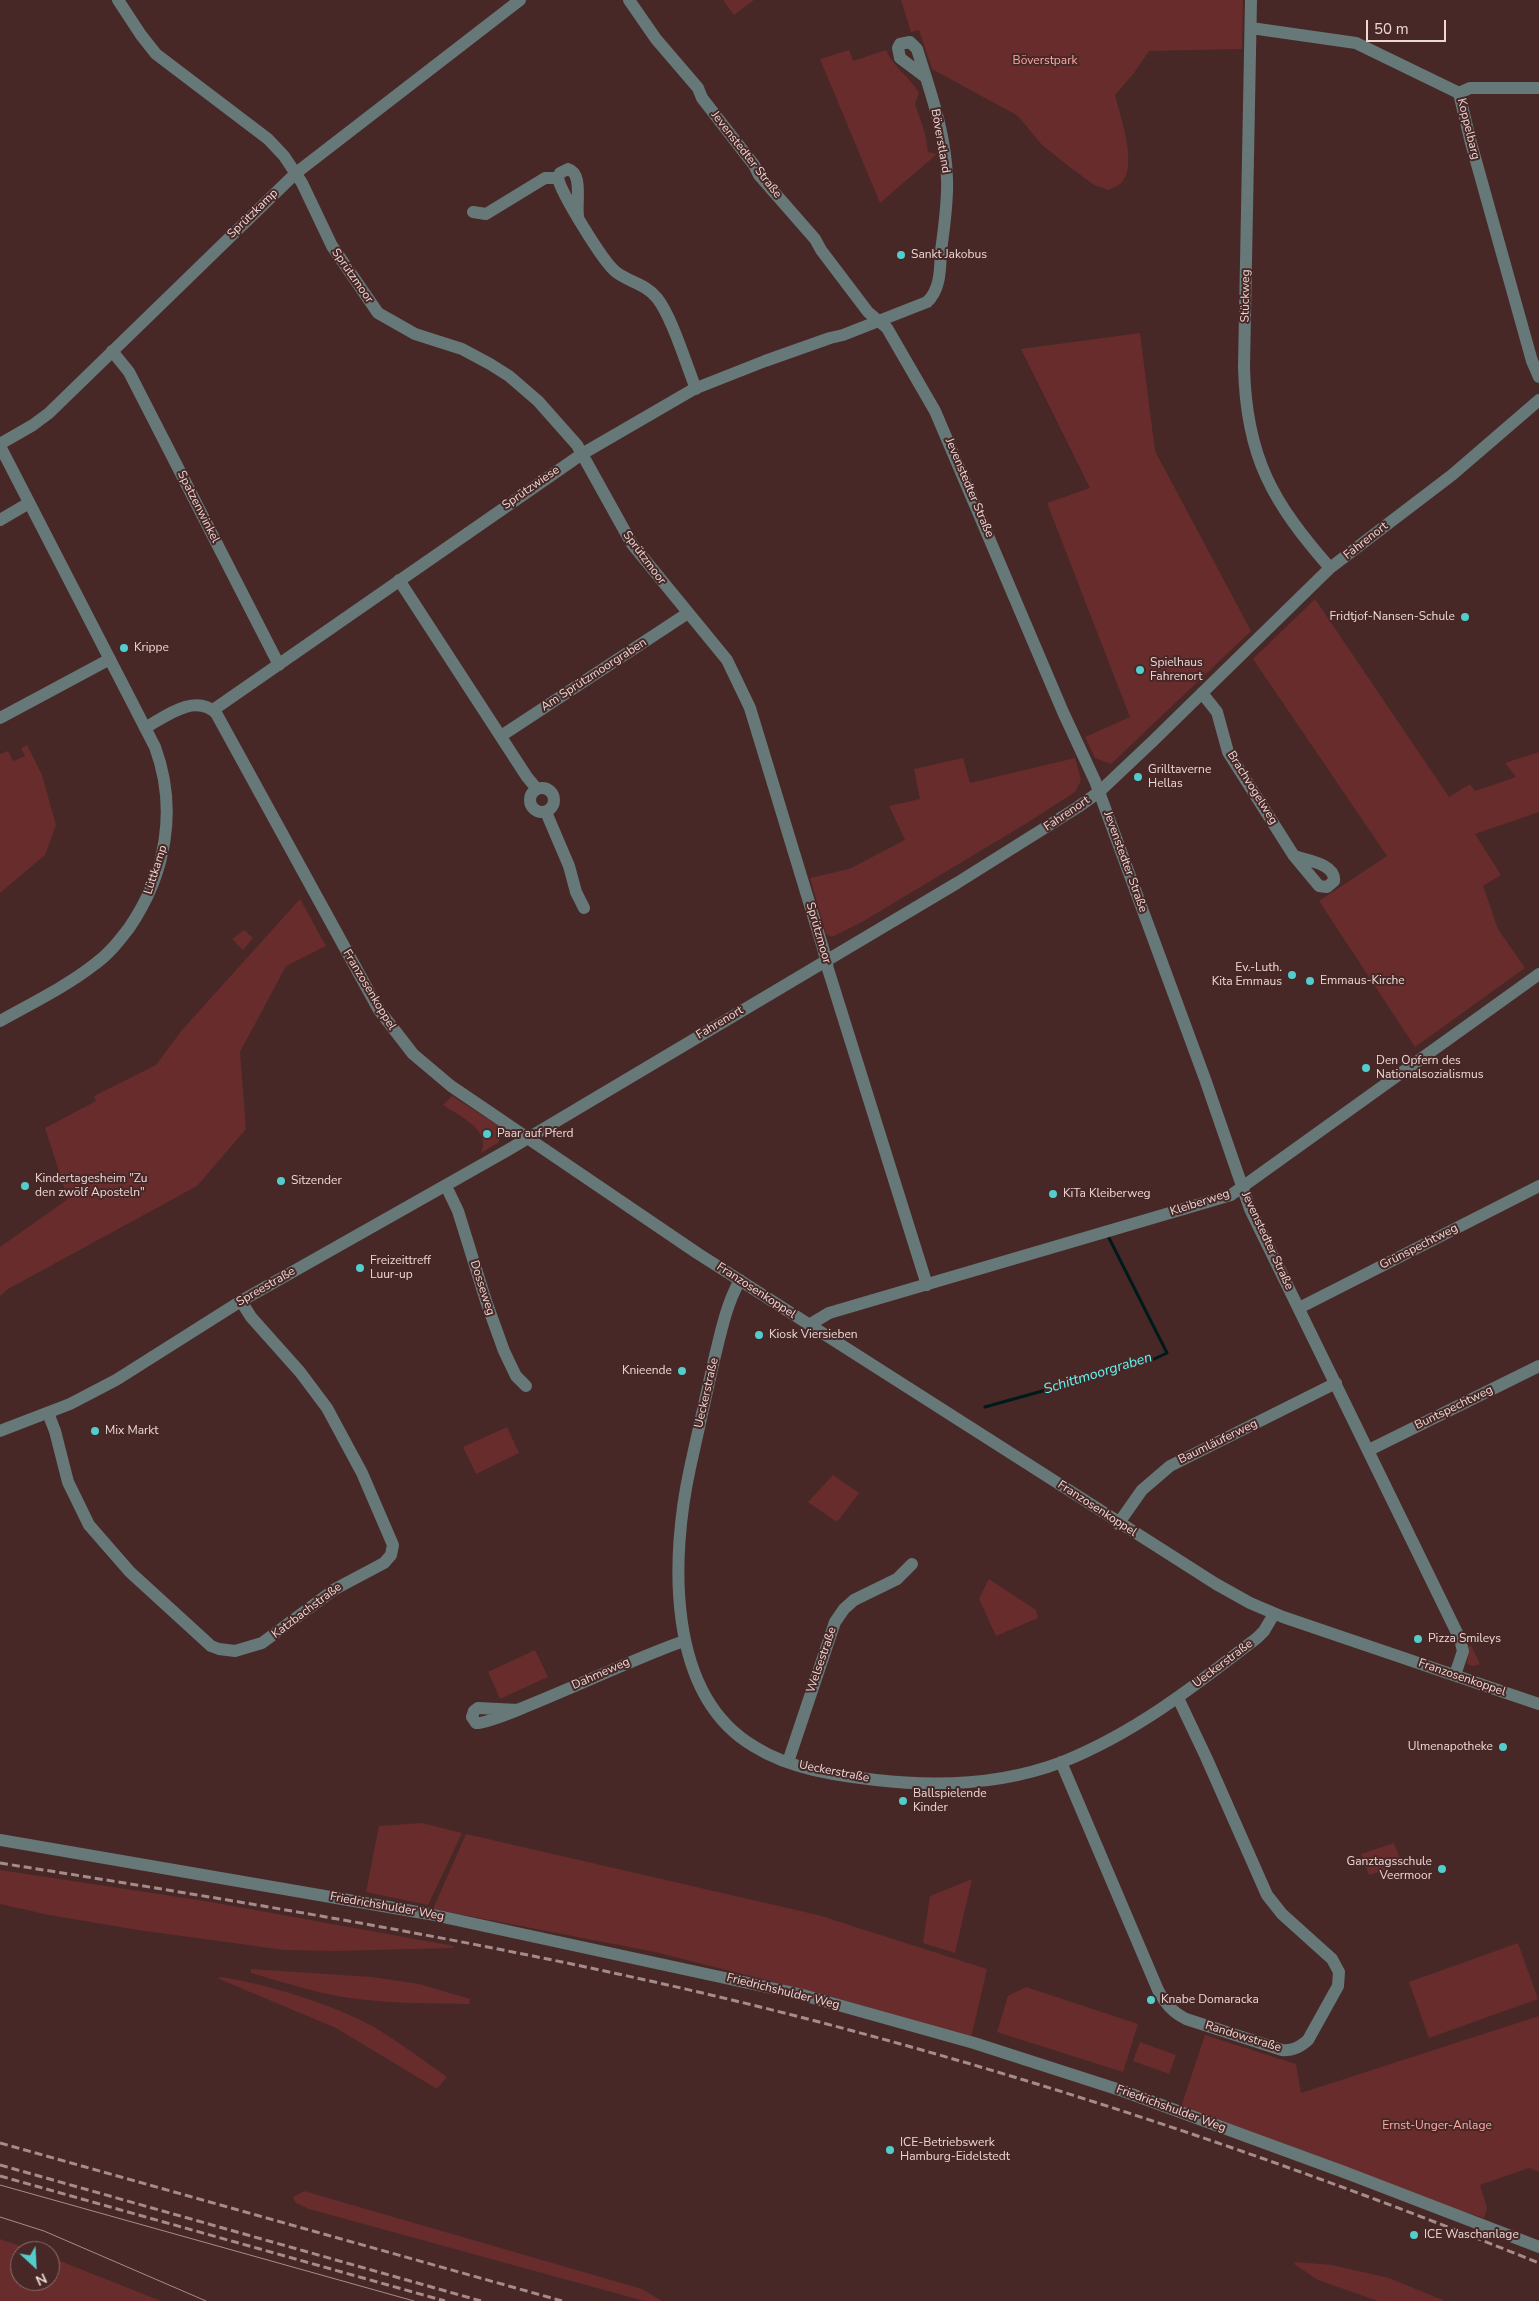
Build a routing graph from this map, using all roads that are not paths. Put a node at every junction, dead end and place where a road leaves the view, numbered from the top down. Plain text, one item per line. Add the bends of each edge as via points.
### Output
1 (118, 0) edge
2 (520, 0) edge
3 (629, 0) edge
4 (1251, 0) edge
5 (1251, 28) junction
6 (924, 76) dead end
7 (1539, 88) edge
8 (1459, 93) junction
9 (296, 173) junction
10 (558, 178) junction
11 (473, 212) dead end
12 (578, 216) junction
13 (880, 322) junction
14 (112, 351) junction
15 (1539, 377) edge
16 (696, 388) junction
17 (1539, 400) edge
18 (0, 445) edge
19 (582, 454) junction
20 (29, 503) junction
21 (0, 520) edge
22 (1330, 568) junction
23 (399, 580) junction
24 (688, 613) junction
25 (110, 659) junction
26 (279, 665) junction
27 (1202, 693) junction
28 (213, 710) junction
29 (0, 718) edge
30 (145, 728) junction
31 (501, 736) junction
32 (1099, 792) junction
33 (1294, 856) dead end
34 (584, 908) dead end
35 (826, 960) junction
36 (1539, 974) edge
37 (0, 1020) edge
38 (529, 1137) junction
39 (446, 1186) junction
40 (1539, 1186) edge
41 (1242, 1187) junction
42 (740, 1280) junction
43 (927, 1285) junction
44 (241, 1301) junction
45 (1300, 1308) junction
46 (809, 1325) junction
47 (1539, 1366) edge
48 (1336, 1383) junction
49 (526, 1386) dead end
50 (48, 1413) junction
51 (0, 1431) edge
52 (1369, 1450) junction
53 (1118, 1524) junction
54 (912, 1564) dead end
55 (1274, 1614) junction
56 (685, 1641) junction
57 (1455, 1675) junction
58 (1178, 1698) junction
59 (1539, 1704) edge
60 (518, 1710) dead end
61 (788, 1762) junction
62 (1061, 1762) junction
63 (0, 1840) edge
64 (1539, 2247) edge

1 - 9 street, Sprützmoor via 156,54 268,139
2 - 9 street, Sprützkamp
3 - 13 street, Jevenstedter Straße via 656,40 698,88 759,175 815,239 868,312
4 - 5 street, Stückweg
5 - 8 street, Koppelbarg via 1356,43
5 - 22 street, Stückweg via 1244,367 1246,413 1255,452 1269,485 1289,518
6 - 13 street, Böverstland via 942,136 947,178 937,285 927,302
7 - 8 street via 1470,88
8 - 15 street, Koppelbarg
9 - 14 street, Sprützkamp
9 - 19 street, Sprützmoor via 332,246 378,313 415,334 462,349 499,370 530,393 552,415
10 - 11 street via 545,178 486,214
10 - 12 street
10 - 12 street via 568,169 576,173
12 - 16 street via 612,269 646,287 658,300
13 - 16 street, Sprützwiese via 771,358
13 - 32 street, Jevenstedter Straße via 893,337 935,410
14 - 18 street, Sprützkamp via 48,413
14 - 26 street, Spatzenwinkel via 129,372
16 - 19 street, Sprützwiese
17 - 22 street, Fahrenort via 1452,475
18 - 20 street, Lüttkamp
19 - 23 street, Sprützwiese
19 - 24 street, Sprützmoor via 626,536
20 - 21 street
20 - 25 street, Lüttkamp
22 - 27 street, Fahrenort
23 - 26 street, Sprützwiese
23 - 31 street
24 - 31 street, Am Sprützmoorgraben
24 - 35 street, Sprützmoor via 728,662 750,708
25 - 29 street
25 - 30 street, Lüttkamp
26 - 28 street, Sprützwiese
27 - 32 street, Fahrenort
27 - 33 street, Brachvogelweg via 1217,712 1228,752
28 - 30 street via 199,704 191,705
28 - 38 street, Franzosenkoppel via 357,973 389,1025 424,1065
30 - 37 street, Lüttkamp via 162,765 168,819 154,883 144,904 121,938 96,964
31 - 34 street via 536,789 530,796 531,805 537,811 546,812
32 - 35 street, Fahrenort via 1047,827
32 - 41 street, Jevenstedter Straße via 1206,1079
35 - 38 street, Fahrenort
35 - 43 street, Sprützmoor
36 - 41 street, Kleiberweg
38 - 39 street, Spreestraße
38 - 42 street, Franzosenkoppel
39 - 44 street, Spreestraße
39 - 49 street, Dosseweg via 458,1211 504,1351 516,1376
40 - 45 street, Grünspechtweg
41 - 43 street, Kleiberweg via 1231,1195
41 - 45 street, Jevenstedter Straße
42 - 46 street, Franzosenkoppel
42 - 56 street, Ueckerstraße via 728,1302 683,1506 677,1570
43 - 46 street, Kleiberweg via 829,1313
44 - 50 street, Spreestraße via 116,1380
44 - 50 street, Katzbachstraße via 327,1408 362,1473 393,1545 391,1555 384,1563 335,1588 262,1643 235,1651 211,1646 107,1548 89,1526 74,1498
45 - 48 street, Jevenstedter Straße
46 - 53 street, Franzosenkoppel
47 - 52 street, Buntspechtweg
48 - 52 street, Jevenstedter Straße
48 - 53 street, Baumläuferweg via 1170,1466 1142,1490
50 - 51 street, Spreestraße
52 - 57 street, Jevenstedter Straße via 1460,1639 1463,1651
53 - 55 street, Franzosenkoppel via 1216,1584
54 - 61 street, Welsestraße via 897,1579 854,1600 835,1622
55 - 57 street, Franzosenkoppel
55 - 58 street, Ueckerstraße via 1257,1638
56 - 60 street, Dahmeweg via 663,1647
56 - 61 street, Ueckerstraße via 704,1690 724,1720 754,1747
57 - 59 street, Franzosenkoppel
58 - 62 street, Ueckerstraße via 1121,1734
58 - 62 street, Randowstraße via 1266,1895 1336,1965 1340,1979 1338,1986 1308,2040 1295,2049 1282,2050 1186,2019 1168,2006 1158,1990
61 - 62 street, Ueckerstraße via 819,1771 906,1784 981,1780
63 - 64 street, Friedrichshulder Weg via 429,1914 799,1994 974,2043 1123,2091

